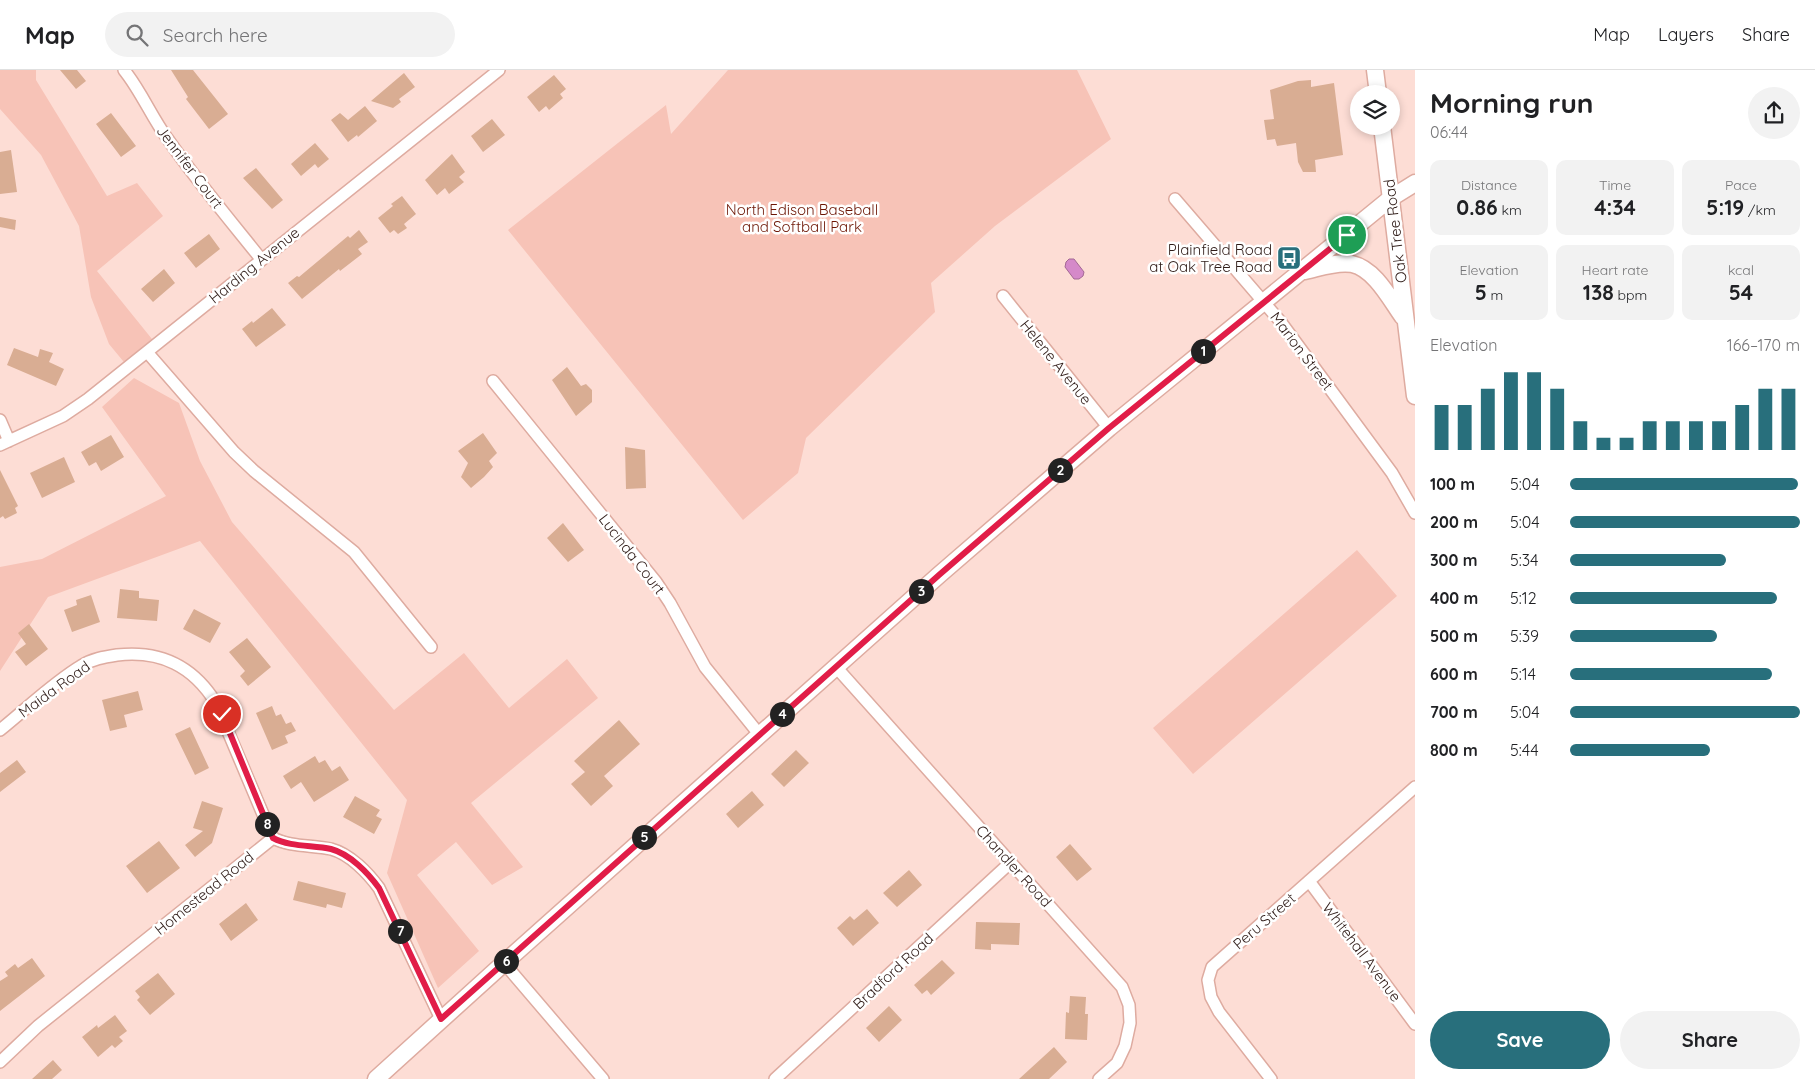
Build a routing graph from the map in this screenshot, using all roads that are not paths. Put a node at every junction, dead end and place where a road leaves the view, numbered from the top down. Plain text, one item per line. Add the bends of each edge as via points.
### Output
1 (124, 70) edge
2 (499, 70) edge
3 (1375, 70) edge
4 (1377, 85) edge
5 (1383, 135) edge
6 (1415, 183) edge
7 (1391, 198) junction
8 (1175, 199) dead end
9 (261, 259) junction
10 (1302, 271) junction
11 (1003, 296) dead end
12 (1264, 302) junction
13 (1405, 320) junction
14 (147, 352) junction
15 (493, 381) dead end
16 (1415, 396) edge
17 (0, 420) edge
18 (1109, 428) junction
19 (5, 443) edge
20 (1415, 513) edge
21 (431, 647) dead end
22 (836, 667) junction
23 (0, 730) edge
24 (759, 734) junction
25 (1415, 787) edge
26 (273, 838) junction
27 (1011, 862) junction
28 (1309, 881) junction
29 (504, 962) junction
30 (441, 1019) junction
31 (1415, 1024) edge
32 (0, 1062) edge
33 (376, 1079) edge
34 (603, 1079) edge
35 (775, 1079) edge
36 (1099, 1079) edge
37 (1271, 1079) edge

1 - 9 street, Jennifer Court via 182,159
2 - 9 street, Harding Avenue
3 - 4 street
5 - 7 street, Oak Tree Road
6 - 7 street
7 - 10 street
7 - 13 street, Oak Tree Road
8 - 12 street, Marion Street
9 - 14 street, Harding Avenue
10 - 12 street
10 - 13 street via 1352,264 1368,272
11 - 18 street, Helene Avenue
12 - 18 street
12 - 20 street, Marion Street via 1392,473
13 - 16 street, Oak Tree Road
14 - 19 street, Harding Avenue via 76,408
14 - 21 street via 234,452 354,552
15 - 24 street, Lucinda Court via 656,582 705,667
17 - 19 street
18 - 22 street
22 - 24 street
22 - 27 street, Chandler Road
23 - 26 street, Maida Road via 81,665 100,657 151,654 171,661 190,672 216,703
24 - 29 street
25 - 28 street, Peru Street
26 - 30 street via 333,850 368,873 379,888
26 - 32 street, Homestead Road via 45,1020
27 - 35 street, Bradford Road
27 - 36 street, Chandler Road via 1122,987 1129,1005 1130,1023 1125,1046 1117,1063
28 - 31 street, Whitehall Avenue
28 - 37 street, Peru Street via 1212,966 1208,980 1211,997 1219,1012
29 - 30 street
29 - 34 street
30 - 33 street

